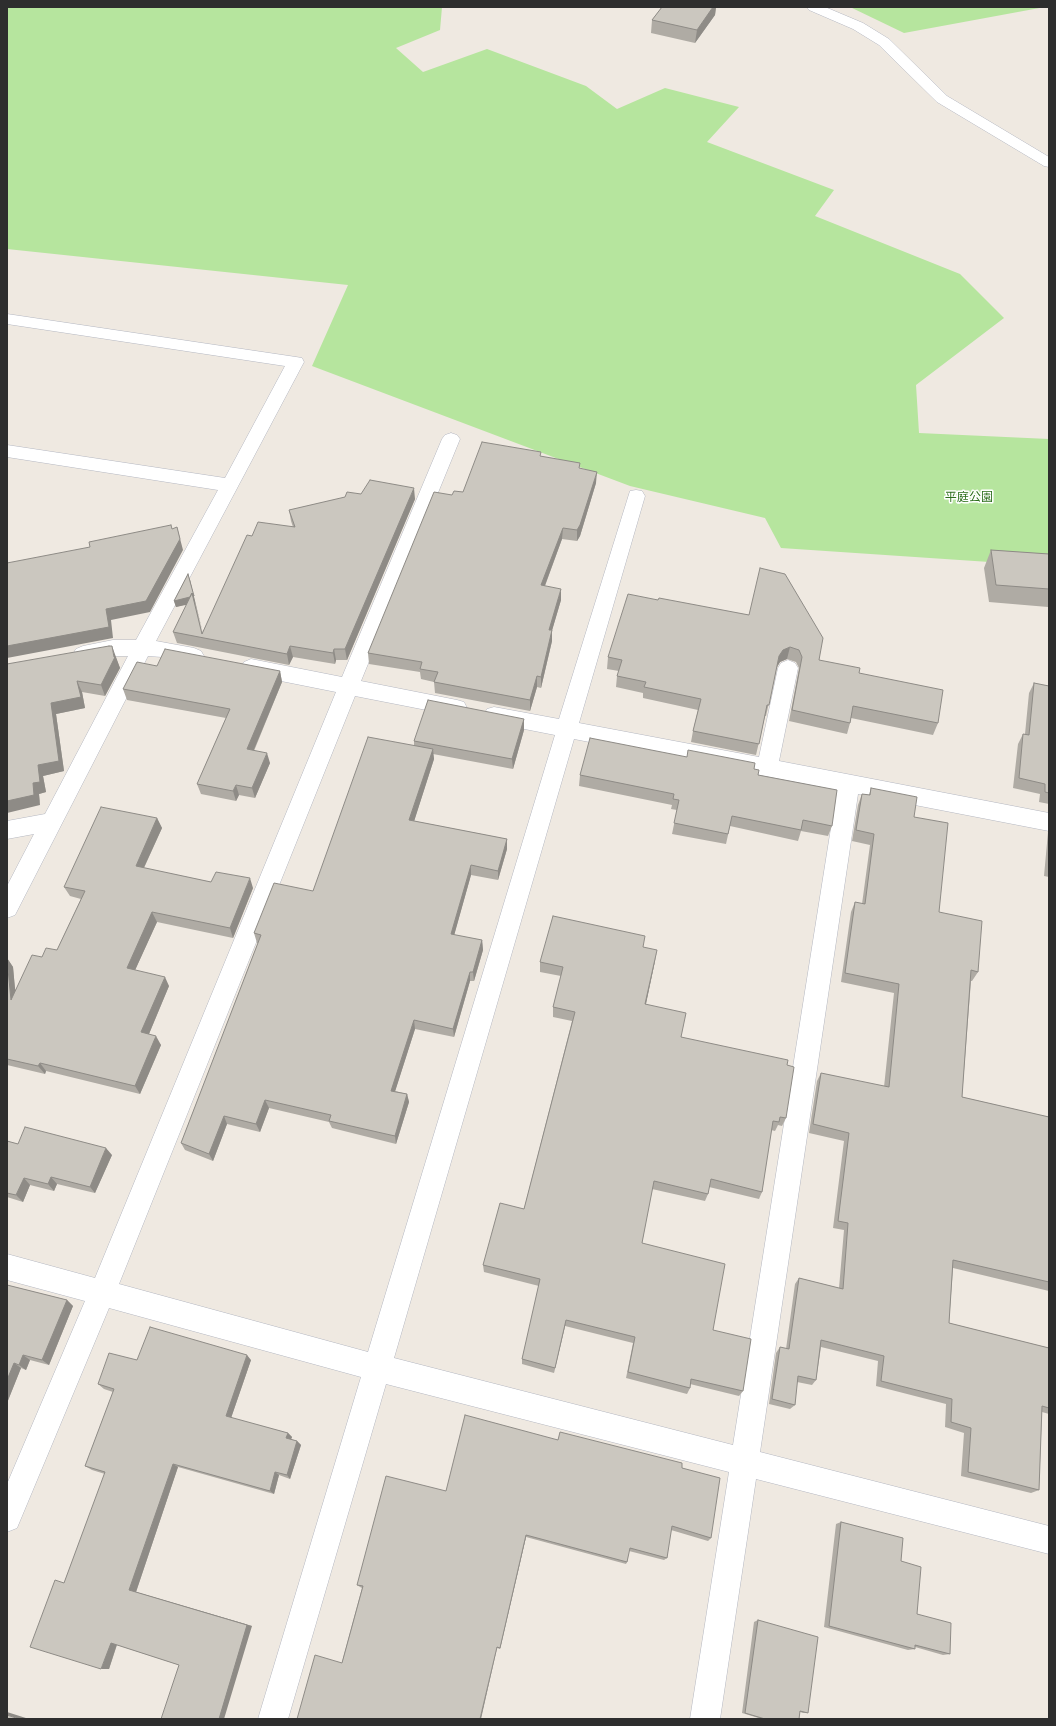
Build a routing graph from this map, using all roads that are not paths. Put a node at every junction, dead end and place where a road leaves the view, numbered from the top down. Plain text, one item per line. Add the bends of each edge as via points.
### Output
1 (814, 7) edge
2 (1049, 163) edge
3 (7, 319) edge
4 (451, 439) dead end
5 (7, 451) edge
6 (230, 485) junction
7 (636, 496) dead end
8 (142, 648) junction
9 (68, 656) edge
10 (788, 668) dead end
11 (348, 687) junction
12 (568, 729) junction
13 (767, 767) junction
14 (849, 782) junction
15 (52, 822) junction
16 (1049, 822) edge
17 (7, 830) edge
18 (7, 908) edge
19 (7, 1267) edge
20 (102, 1292) junction
21 (378, 1368) junction
22 (745, 1461) junction
23 (7, 1518) edge
24 (1049, 1540) edge
25 (273, 1719) edge
26 (705, 1719) edge

1 - 2 street via 858,26 884,42 942,99
3 - 6 street via 296,362
4 - 11 street
5 - 6 street
6 - 8 street
7 - 12 street
8 - 9 street via 113,648
8 - 11 street via 162,649
8 - 15 street
10 - 13 street
11 - 12 street
11 - 20 street
12 - 13 street
12 - 21 street
13 - 14 street
14 - 16 street
14 - 22 street
15 - 17 street
15 - 18 street
19 - 20 street
20 - 21 street
20 - 23 street
21 - 22 street
21 - 25 street
22 - 24 street
22 - 26 street

